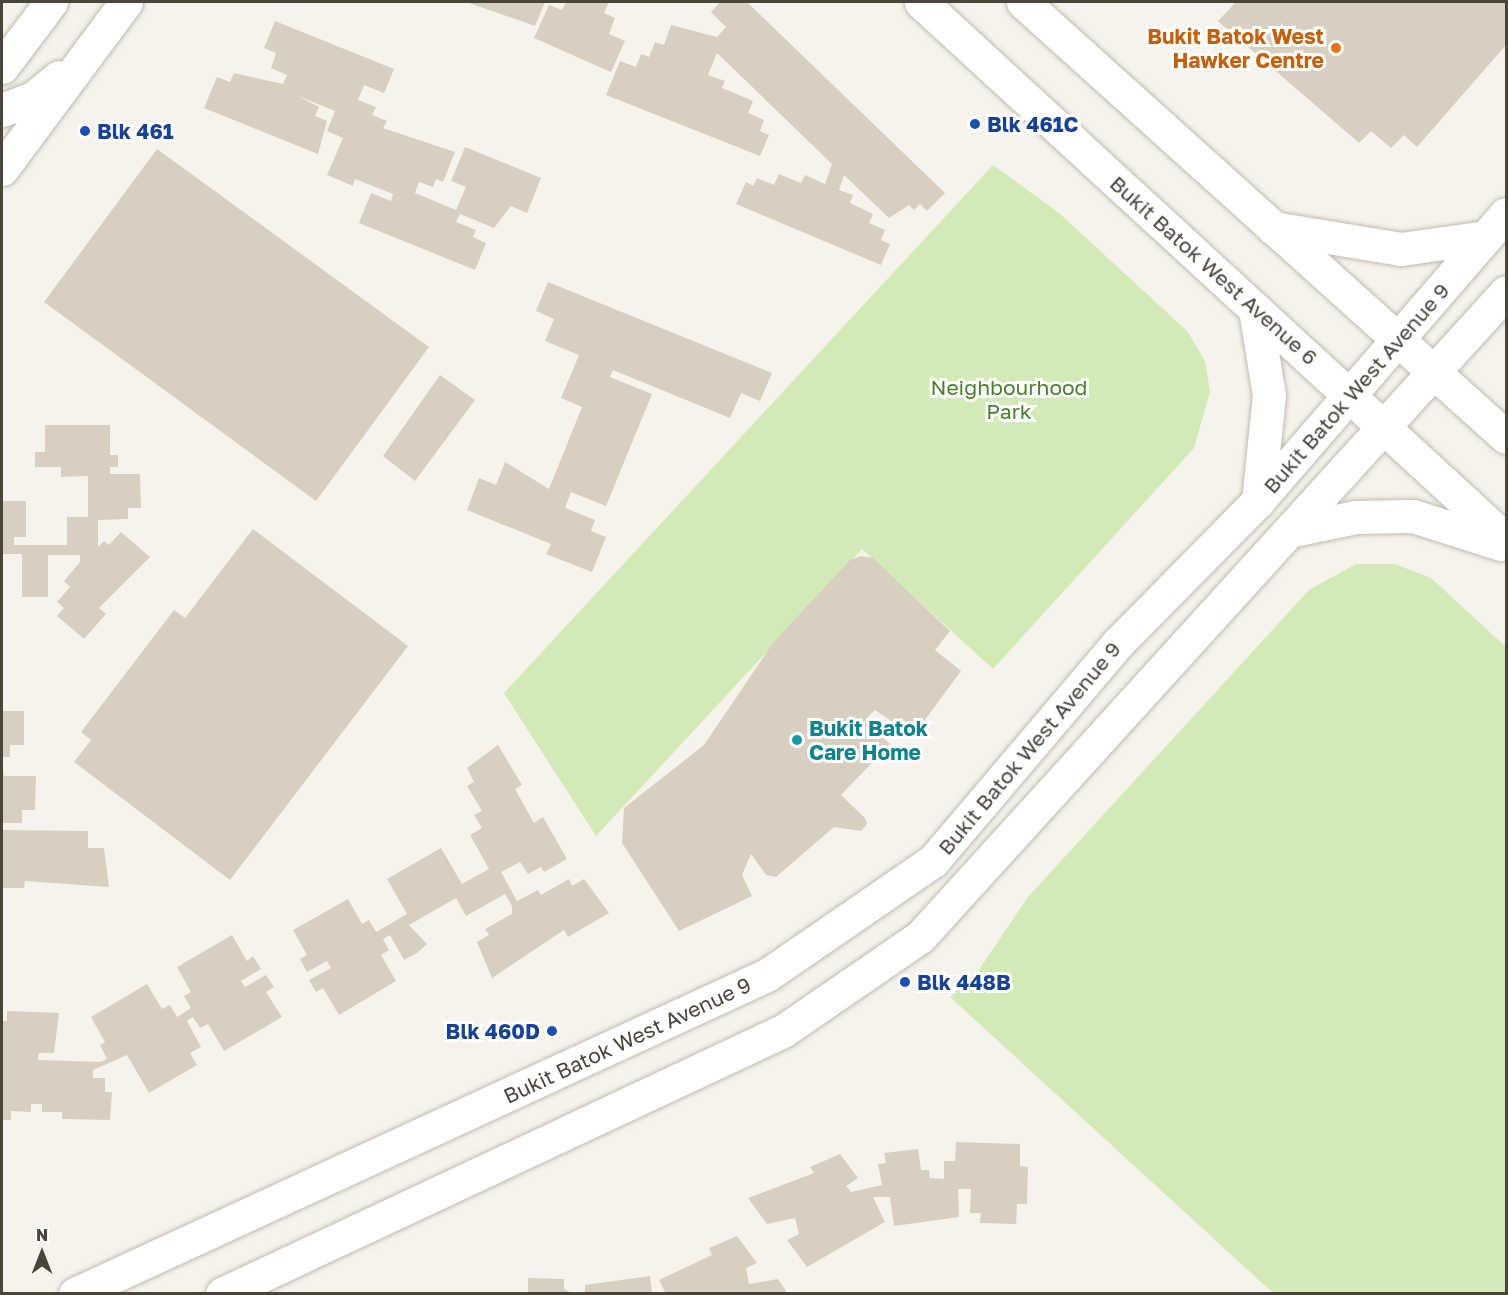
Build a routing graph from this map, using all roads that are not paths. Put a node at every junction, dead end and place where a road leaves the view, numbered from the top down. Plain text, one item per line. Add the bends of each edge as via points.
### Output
1 (51, 2) edge
2 (126, 2) edge
3 (921, 2) edge
4 (1023, 2) edge
5 (82, 60) junction
6 (2, 67) edge
7 (2, 110) edge
8 (2, 169) edge
9 (1496, 225) edge
10 (1271, 228) junction
11 (1506, 292) edge
12 (1255, 309) junction
13 (1397, 340) junction
14 (1435, 372) junction
15 (1351, 394) junction
16 (1384, 429) junction
17 (1506, 437) edge
18 (1258, 501) junction
19 (1293, 531) junction
20 (1506, 540) edge
21 (1506, 546) edge
22 (73, 1292) edge
23 (222, 1293) edge

1 - 6 street
2 - 5 street
3 - 12 street, Bukit Batok West Avenue 6
4 - 10 street
5 - 7 street via 33,98
5 - 8 street
9 - 10 street via 1401,249
9 - 13 street, Bukit Batok West Avenue 9
10 - 13 street
11 - 14 street, Bukit Batok West Avenue 9
12 - 15 street, Bukit Batok West Avenue 6
12 - 18 street via 1269,395
13 - 14 street
13 - 15 street, Bukit Batok West Avenue 9
14 - 16 street, Bukit Batok West Avenue 9
14 - 17 street
15 - 16 street, Bukit Batok West Avenue 6
15 - 18 street, Bukit Batok West Avenue 9
16 - 19 street, Bukit Batok West Avenue 9
16 - 20 street, Bukit Batok West Avenue 6
18 - 22 street, Bukit Batok West Avenue 9 via 1117,644 933,861 766,975
19 - 21 street via 1356,517 1413,516
19 - 23 street, Bukit Batok West Avenue 9 via 1159,680 1050,789 920,937 783,1031

